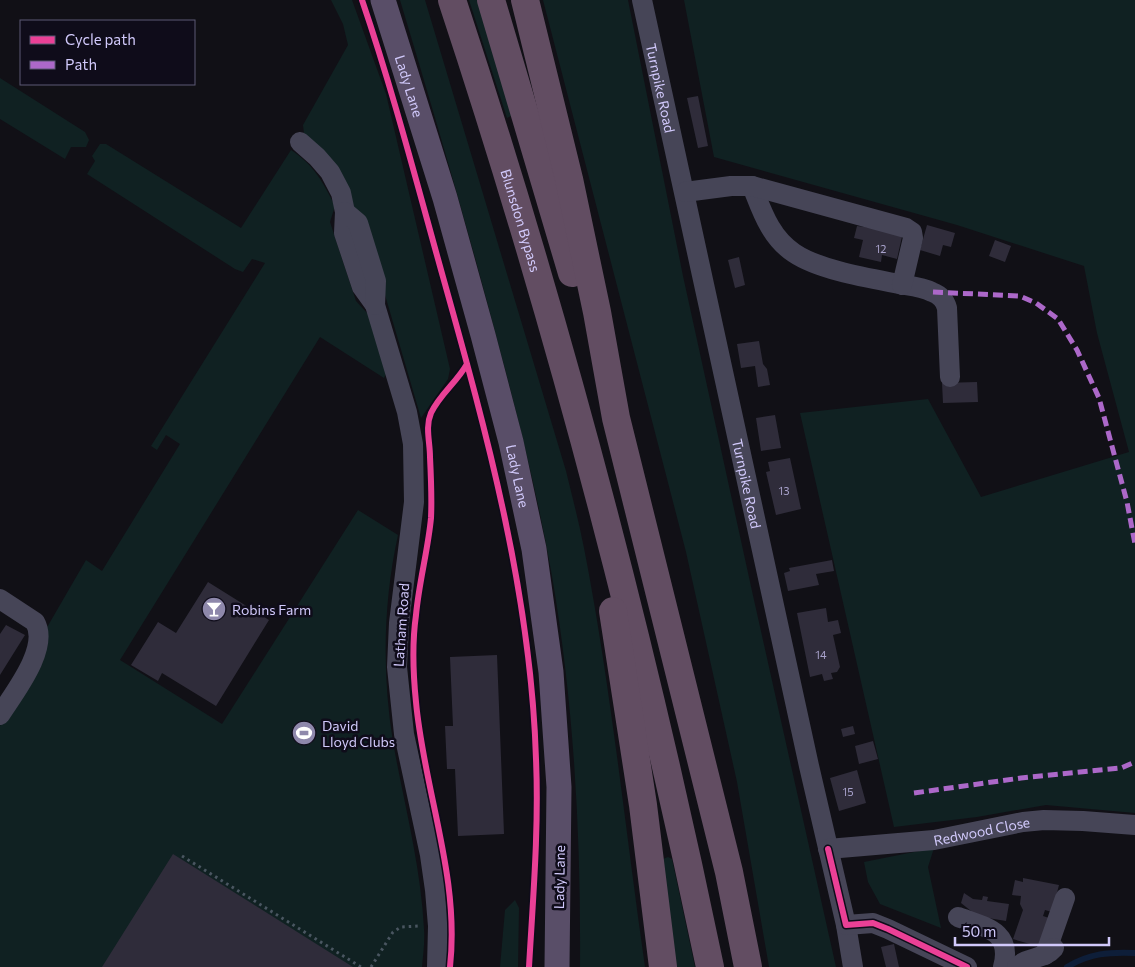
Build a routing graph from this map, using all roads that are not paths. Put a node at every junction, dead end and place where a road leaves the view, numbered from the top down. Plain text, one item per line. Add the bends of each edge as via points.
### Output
1 (384, 0) edge
2 (452, 0) edge
3 (491, 0) edge
4 (524, 0) edge
5 (642, 0) edge
6 (300, 142) dead end
7 (752, 186) junction
8 (684, 192) junction
9 (902, 285) junction
10 (950, 377) dead end
11 (616, 418) junction
12 (585, 442) junction
13 (0, 599) edge
14 (0, 715) edge
15 (1135, 825) edge
16 (828, 849) junction
17 (1065, 898) dead end
18 (958, 917) dead end
19 (846, 925) junction
20 (1060, 940) dead end
21 (1045, 956) junction
22 (437, 967) edge
23 (557, 967) edge
24 (663, 967) edge
25 (710, 967) edge
26 (748, 967) edge
27 (853, 967) edge
28 (967, 967) edge
29 (1003, 967) edge
30 (1017, 967) edge

1 - 23 main road, Lady Lane via 478,317 534,549 551,672 558,761
2 - 12 highway, Blunsdon Bypass via 530,248
3 - 11 highway
4 - 11 highway via 570,179
5 - 8 street, Turnpike Road
6 - 22 street, Latham Road via 330,172 341,193 345,212 344,233 362,287 375,305 412,436 415,475 412,527 399,623 397,667 404,734 430,855 438,926
7 - 8 street
7 - 9 street via 769,226 781,242 805,260
7 - 9 street via 906,228 912,232 913,238
8 - 16 street, Turnpike Road
9 - 10 street via 933,292 946,304
11 - 26 highway via 724,853
12 - 24 highway via 643,805
12 - 25 highway via 659,733
13 - 14 street via 35,622 38,637 30,666
15 - 16 street, Redwood Close via 1044,820 934,840
16 - 19 street, Turnpike Road
17 - 21 street
18 - 29 street via 998,934 1006,953
19 - 27 street, Turnpike Road
19 - 28 street via 873,923 888,928
20 - 21 street
21 - 30 street via 1027,960

